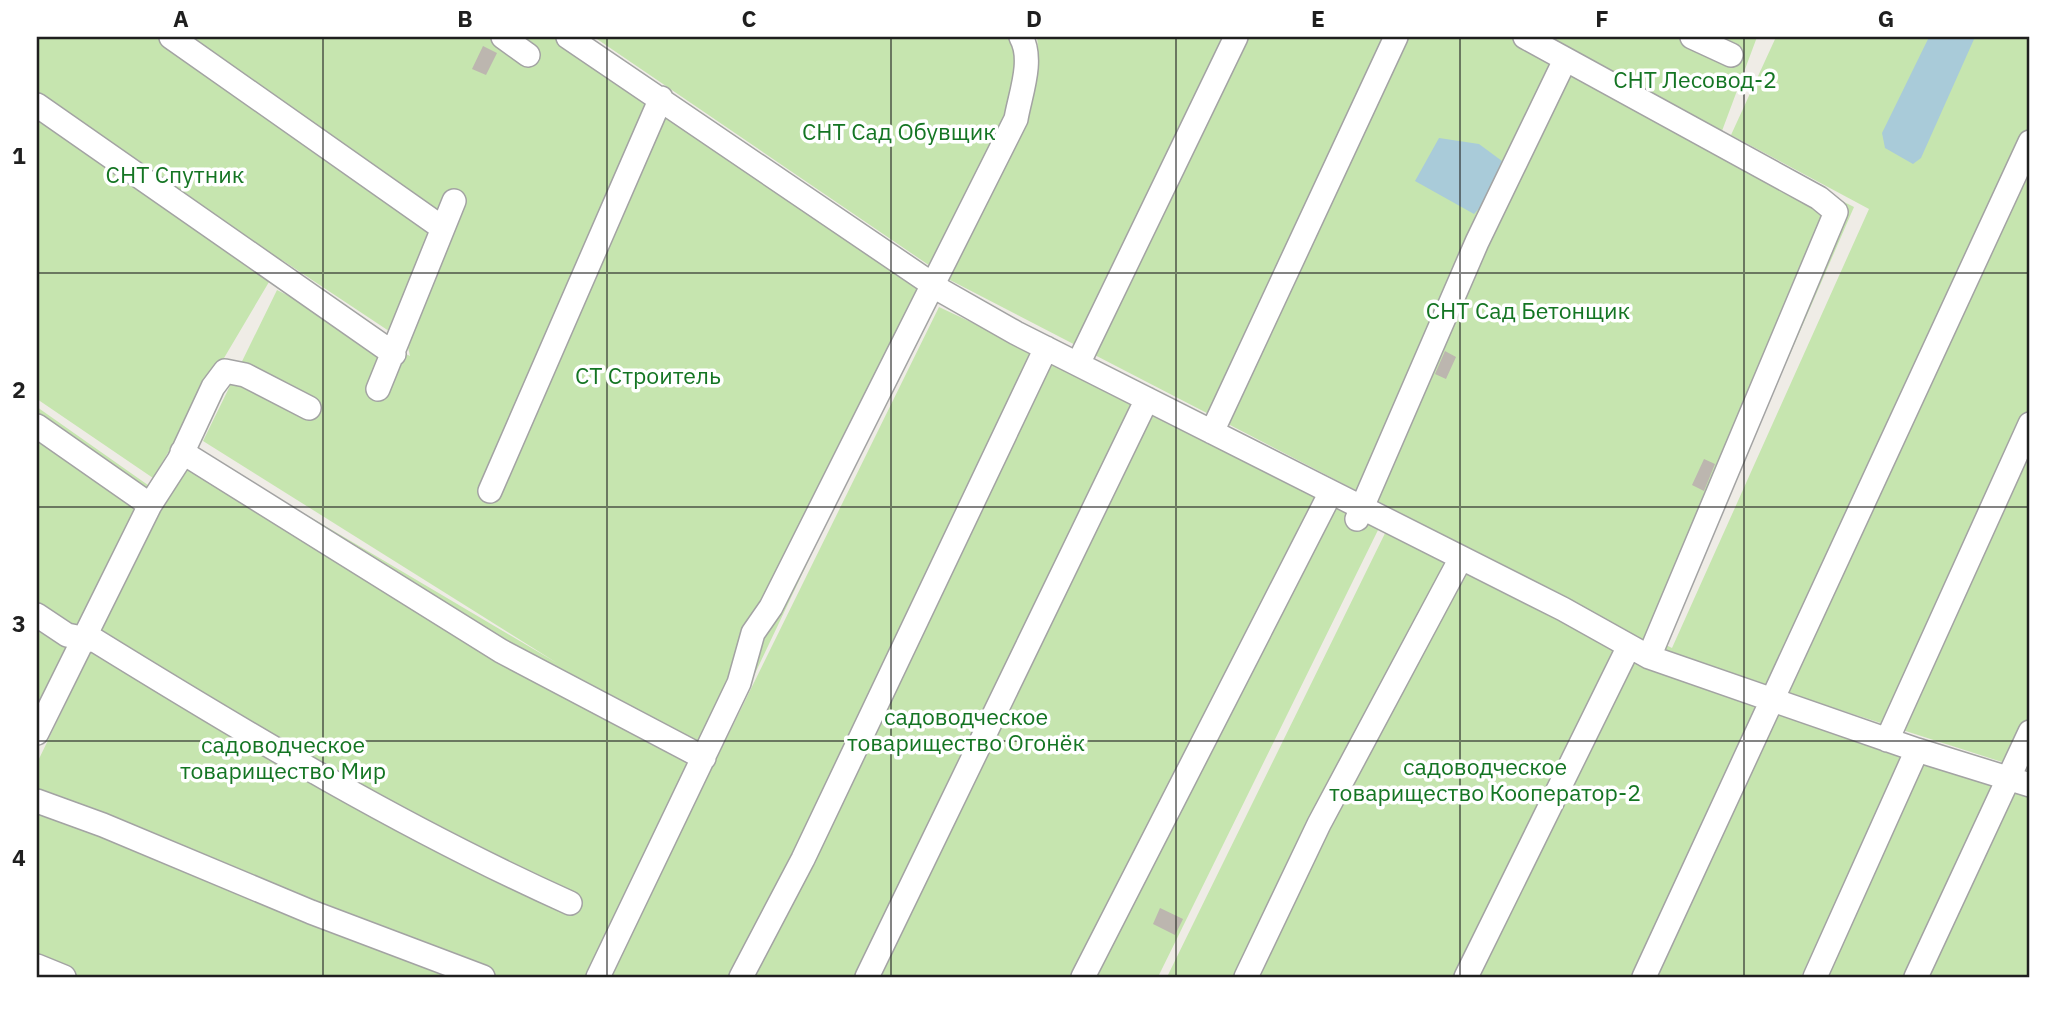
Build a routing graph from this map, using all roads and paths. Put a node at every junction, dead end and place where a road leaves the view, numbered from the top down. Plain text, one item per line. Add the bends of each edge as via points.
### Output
1 (171, 37) edge
2 (503, 37) edge
3 (568, 37) edge
4 (1021, 37) edge
5 (1236, 37) edge
6 (1396, 37) edge
7 (1525, 37) edge
8 (1692, 37) edge
9 (528, 55) dead end
10 (1731, 55) dead end
11 (1565, 60) junction
12 (661, 98) junction
13 (37, 105) edge
14 (2030, 142) edge
15 (454, 201) dead end
16 (441, 228) junction
17 (934, 285) junction
18 (1046, 348) junction
19 (394, 354) junction
20 (1078, 364) junction
21 (378, 389) dead end
22 (1147, 399) junction
23 (309, 408) dead end
24 (2030, 424) edge
25 (37, 426) edge
26 (1212, 432) junction
27 (182, 452) junction
28 (490, 491) dead end
29 (1331, 492) junction
30 (150, 505) junction
31 (1359, 514) junction
32 (1461, 558) junction
33 (37, 615) edge
34 (83, 639) junction
35 (1629, 646) junction
36 (1649, 657) junction
37 (1774, 700) junction
38 (2030, 732) edge
39 (37, 733) edge
40 (1888, 740) junction
41 (1917, 750) junction
42 (704, 758) junction
43 (2020, 781) edge
44 (37, 801) edge
45 (570, 903) dead end
46 (37, 966) edge
47 (64, 977) edge
48 (483, 977) edge
49 (598, 977) edge
50 (741, 977) edge
51 (867, 977) edge
52 (1083, 977) edge
53 (1246, 977) edge
54 (1466, 977) edge
55 (1644, 977) edge
56 (1815, 977) edge
57 (1916, 977) edge

1 - 16 street
2 - 9 street
3 - 12 street
4 - 17 street via 1027,60 1016,119
5 - 20 street
6 - 26 street
7 - 11 street
8 - 10 street
11 - 31 street via 1477,242
11 - 36 street via 1819,198 1836,212
12 - 17 street
12 - 28 street
13 - 19 street
14 - 37 street
15 - 16 street
16 - 19 street
17 - 18 street
17 - 42 street via 771,607 753,633 739,683
18 - 20 street
18 - 50 street via 803,859
19 - 21 street
20 - 22 street
22 - 26 street
22 - 51 street
23 - 27 street via 245,375 225,371
24 - 40 street
25 - 30 street
26 - 29 street
27 - 30 street
27 - 42 street via 501,651
29 - 31 street
29 - 52 street
30 - 34 street
31 - 32 street
32 - 35 street
32 - 53 street via 1320,824
33 - 34 street via 67,635
34 - 39 street
34 - 45 street via 96,641 275,752 492,868
35 - 36 street
35 - 54 street
36 - 37 street
37 - 40 street
37 - 55 street
38 - 43 street
40 - 41 street
41 - 43 street
41 - 56 street
42 - 49 street
43 - 57 street
44 - 48 street
46 - 47 street

